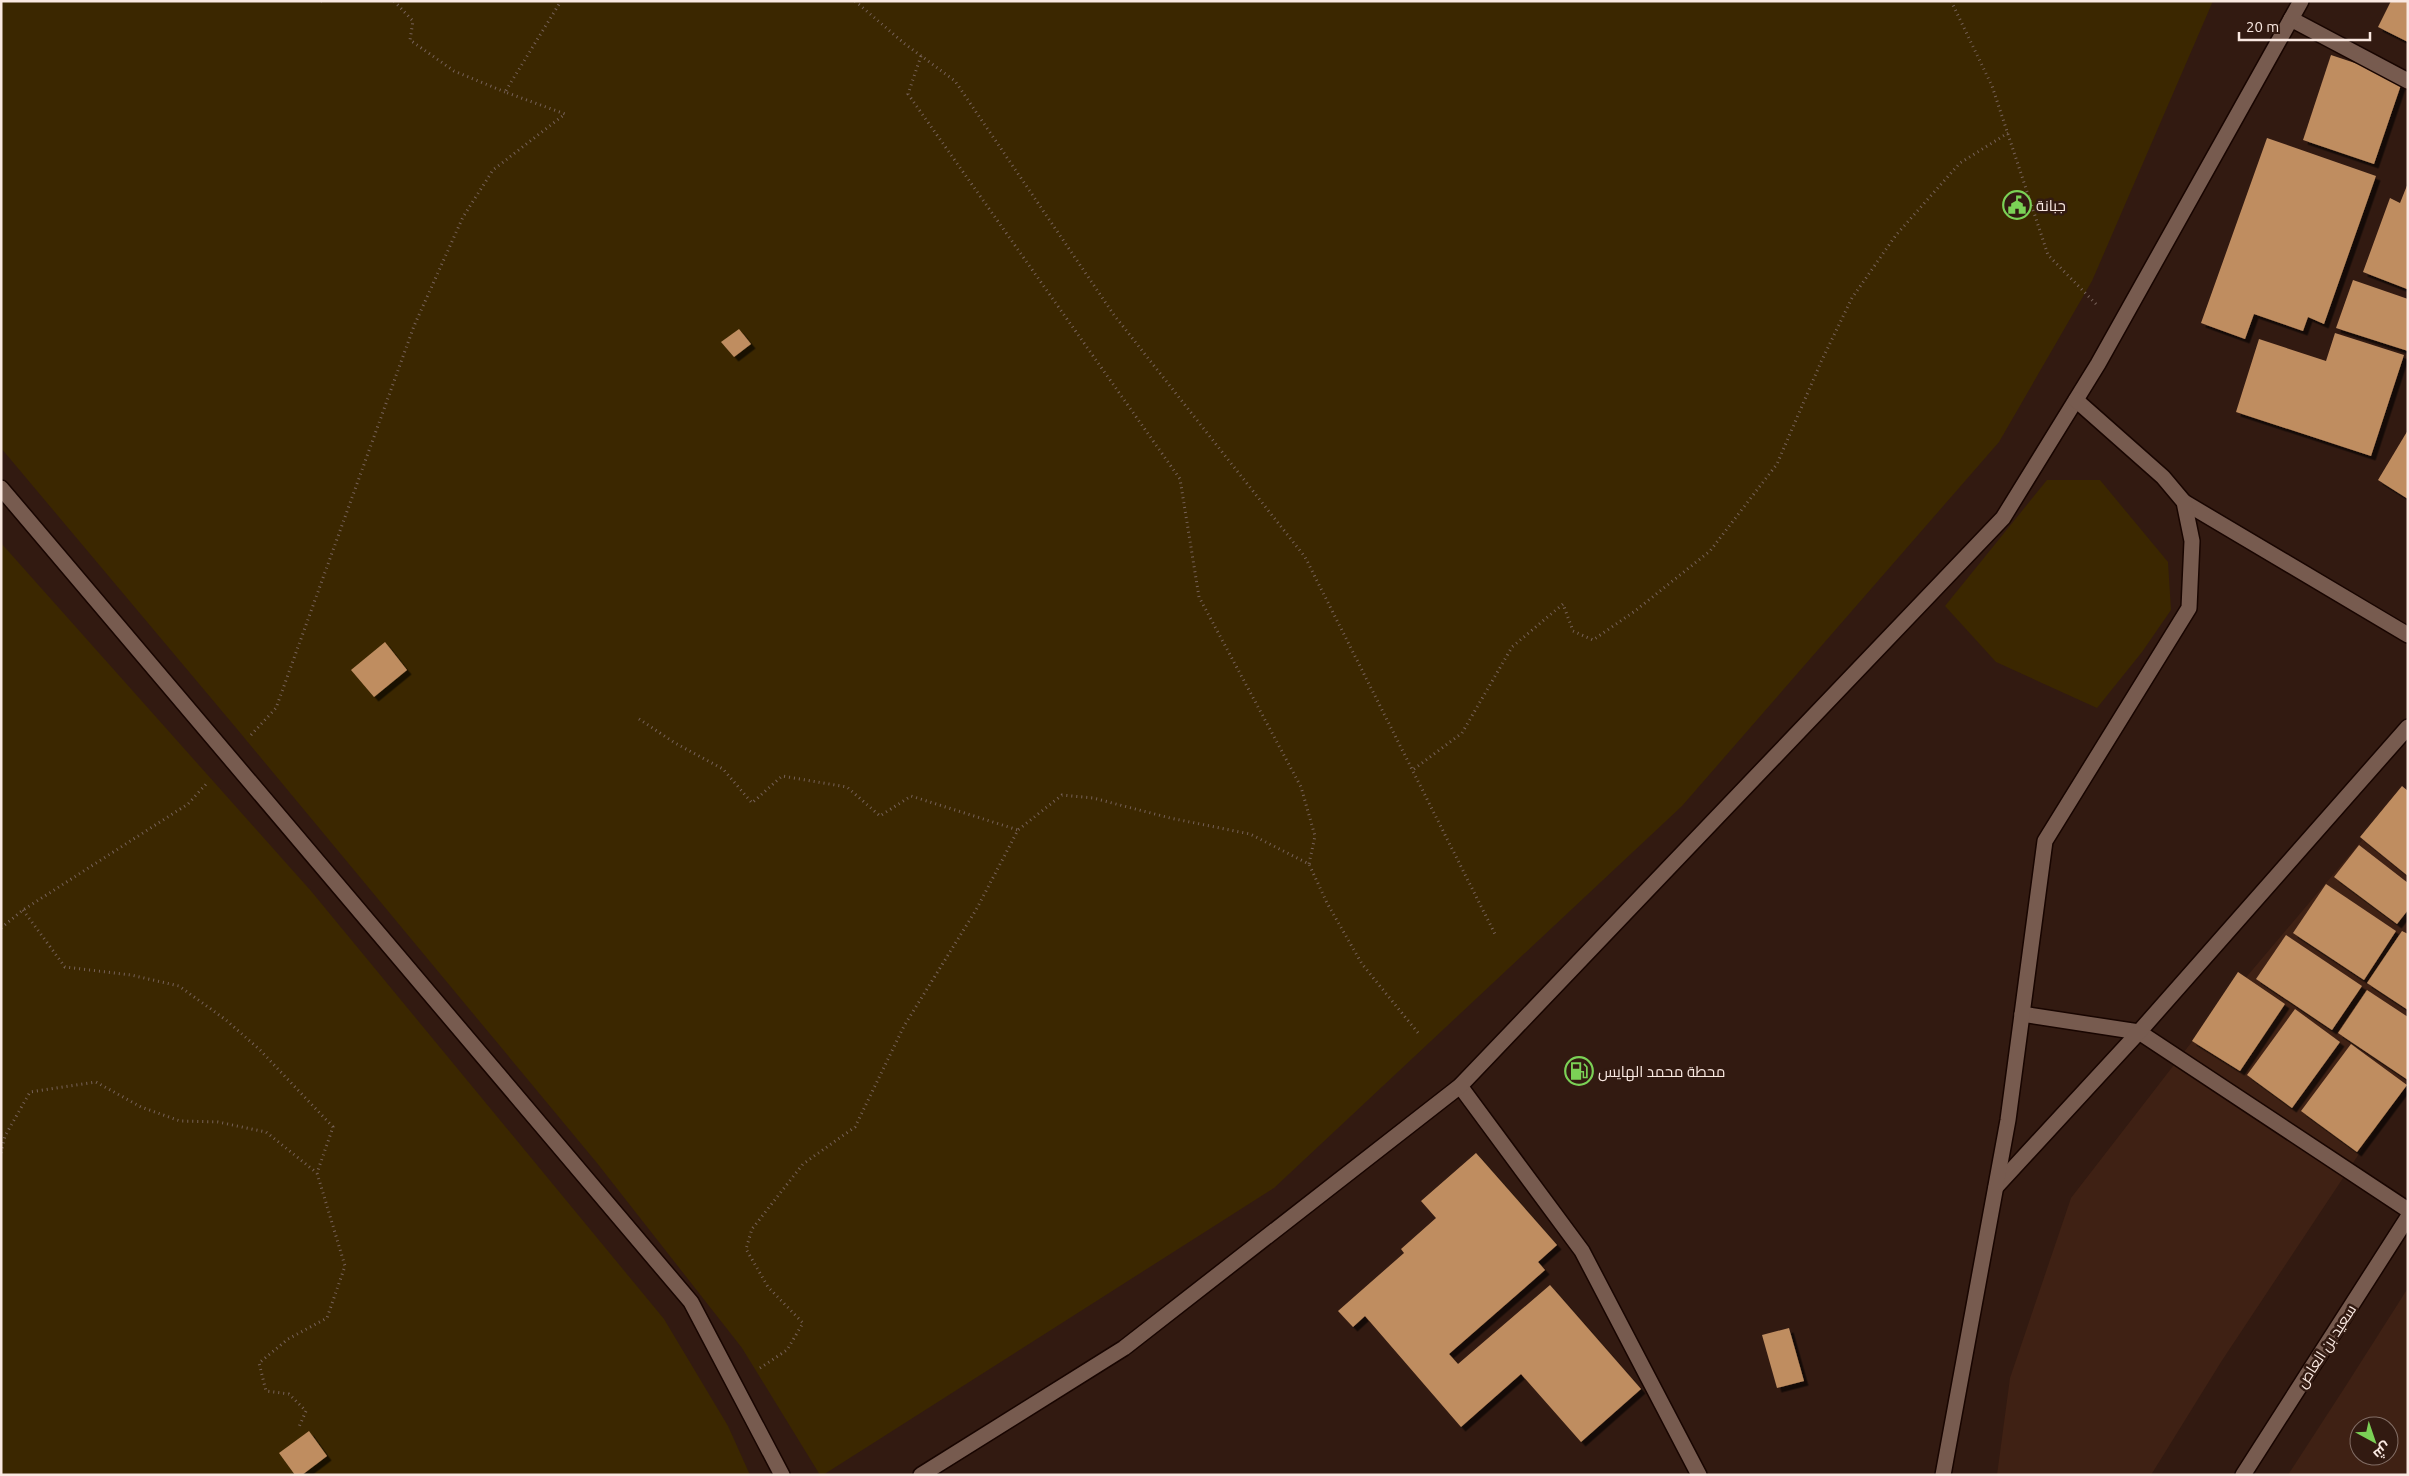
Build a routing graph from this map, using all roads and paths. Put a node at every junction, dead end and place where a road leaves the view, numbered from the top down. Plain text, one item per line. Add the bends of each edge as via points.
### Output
1 (394, 1) edge
2 (561, 1) edge
3 (855, 1) edge
4 (1951, 1) edge
5 (2301, 1) edge
6 (2291, 19) junction
7 (921, 56) junction
8 (2408, 81) edge
9 (505, 92) junction
10 (2008, 134) junction
11 (2119, 328) junction
12 (2076, 400) junction
13 (1, 488) edge
14 (2184, 502) junction
15 (2408, 635) edge
16 (639, 719) dead end
17 (2408, 727) edge
18 (230, 758) junction
19 (1414, 769) junction
20 (1018, 830) junction
21 (1309, 864) junction
22 (23, 910) junction
23 (1, 928) edge
24 (1496, 936) dead end
25 (2022, 1014) junction
26 (2139, 1032) junction
27 (1419, 1034) dead end
28 (1460, 1086) junction
29 (1, 1153) edge
30 (317, 1173) junction
31 (1996, 1187) junction
32 (2408, 1210) edge
33 (2408, 1217) edge
34 (734, 1384) junction
35 (299, 1427) dead end
36 (782, 1475) edge
37 (921, 1475) edge
38 (1699, 1475) edge
39 (1943, 1475) edge
40 (2243, 1475) edge

1 - 9 path via 413,21 410,40 454,71
2 - 9 path
3 - 7 path
4 - 10 path via 1992,86
5 - 6 street
6 - 8 street
6 - 11 street
7 - 19 path via 955,81 1114,315 1305,556
7 - 21 path via 908,94 1180,479 1199,597 1301,787 1315,836
9 - 18 path via 564,114 492,170 464,217 414,326 276,708
10 - 11 path via 2048,254
10 - 19 path via 1960,163 1896,235 1852,298 1777,464 1710,551 1593,640 1573,630 1563,604 1512,647 1462,733
11 - 12 street
12 - 14 street via 2163,477
12 - 28 street via 2003,518
13 - 18 street
14 - 15 street
14 - 25 street via 2192,541 2189,608 2045,841
16 - 20 path via 723,769 752,803 782,776 847,787 880,816 911,796
17 - 26 street
18 - 22 path via 188,804
18 - 34 street via 691,1302
19 - 24 path
20 - 21 path via 1062,795 1077,796 1250,834
20 - 34 path via 976,910 904,1026 855,1127 803,1164 752,1229 746,1249 768,1287 803,1323 787,1350
21 - 27 path via 1362,964
22 - 23 path
22 - 30 path via 65,967 132,975 179,986 260,1049 333,1127
25 - 26 street
25 - 31 street
26 - 31 street
26 - 32 street
28 - 37 street via 1124,1348
28 - 38 street via 1582,1251
29 - 30 path via 5,1136 30,1092 96,1082 141,1107 180,1121 218,1122 266,1132
30 - 35 path via 345,1266 327,1318 288,1339 259,1363 266,1391 289,1394 306,1411
31 - 39 street
33 - 40 street, سعيد بن العاص
34 - 36 street

